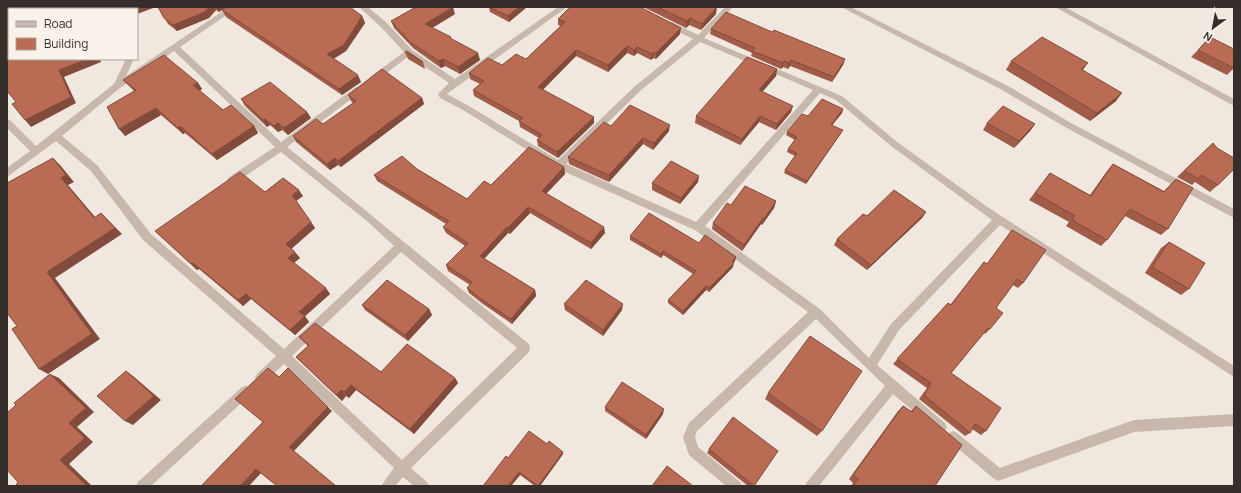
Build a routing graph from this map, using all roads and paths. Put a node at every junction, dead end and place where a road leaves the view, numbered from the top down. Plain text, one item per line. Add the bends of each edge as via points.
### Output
1 (234, 7) edge
2 (364, 7) edge
3 (563, 7) edge
4 (730, 7) edge
5 (845, 7) edge
6 (1060, 7) edge
7 (658, 19) edge
8 (699, 39) junction
9 (175, 47) junction
10 (409, 52) junction
11 (130, 60) edge
12 (455, 83) junction
13 (117, 86) junction
14 (818, 90) junction
15 (1234, 103) edge
16 (7, 122) edge
17 (56, 136) junction
18 (281, 147) junction
19 (36, 152) junction
20 (560, 165) junction
21 (7, 173) edge
22 (224, 186) edge
23 (1234, 214) edge
24 (999, 219) junction
25 (698, 227) junction
26 (401, 246) junction
27 (816, 312) junction
28 (284, 356) junction
29 (870, 366) junction
30 (1234, 372) edge
31 (896, 389) junction
32 (1234, 420) edge
33 (402, 468) junction
34 (142, 486) edge
35 (387, 486) edge
36 (423, 486) edge
37 (736, 486) edge
38 (811, 486) edge

1 - 9 street
2 - 10 street
3 - 12 street
4 - 8 street
5 - 23 street via 1006,88 1068,125
6 - 15 street
7 - 8 street
8 - 14 street
8 - 20 street via 637,89
9 - 13 street
9 - 18 street
10 - 12 street
10 - 18 street
11 - 13 street
12 - 20 street via 442,95
13 - 17 street
14 - 24 street via 839,98 894,144
14 - 25 street
16 - 19 street
17 - 19 street
17 - 28 street via 94,168 150,235
18 - 22 street
18 - 26 street
19 - 21 street
20 - 25 street
24 - 29 street via 895,327
24 - 30 street
25 - 27 street
26 - 28 street
26 - 33 street via 525,348
27 - 29 street
27 - 37 street via 693,427 689,437 694,451
28 - 33 street
28 - 34 street
29 - 31 street
31 - 32 street via 998,476 1134,426
31 - 38 street via 892,386
33 - 35 street
33 - 36 street

